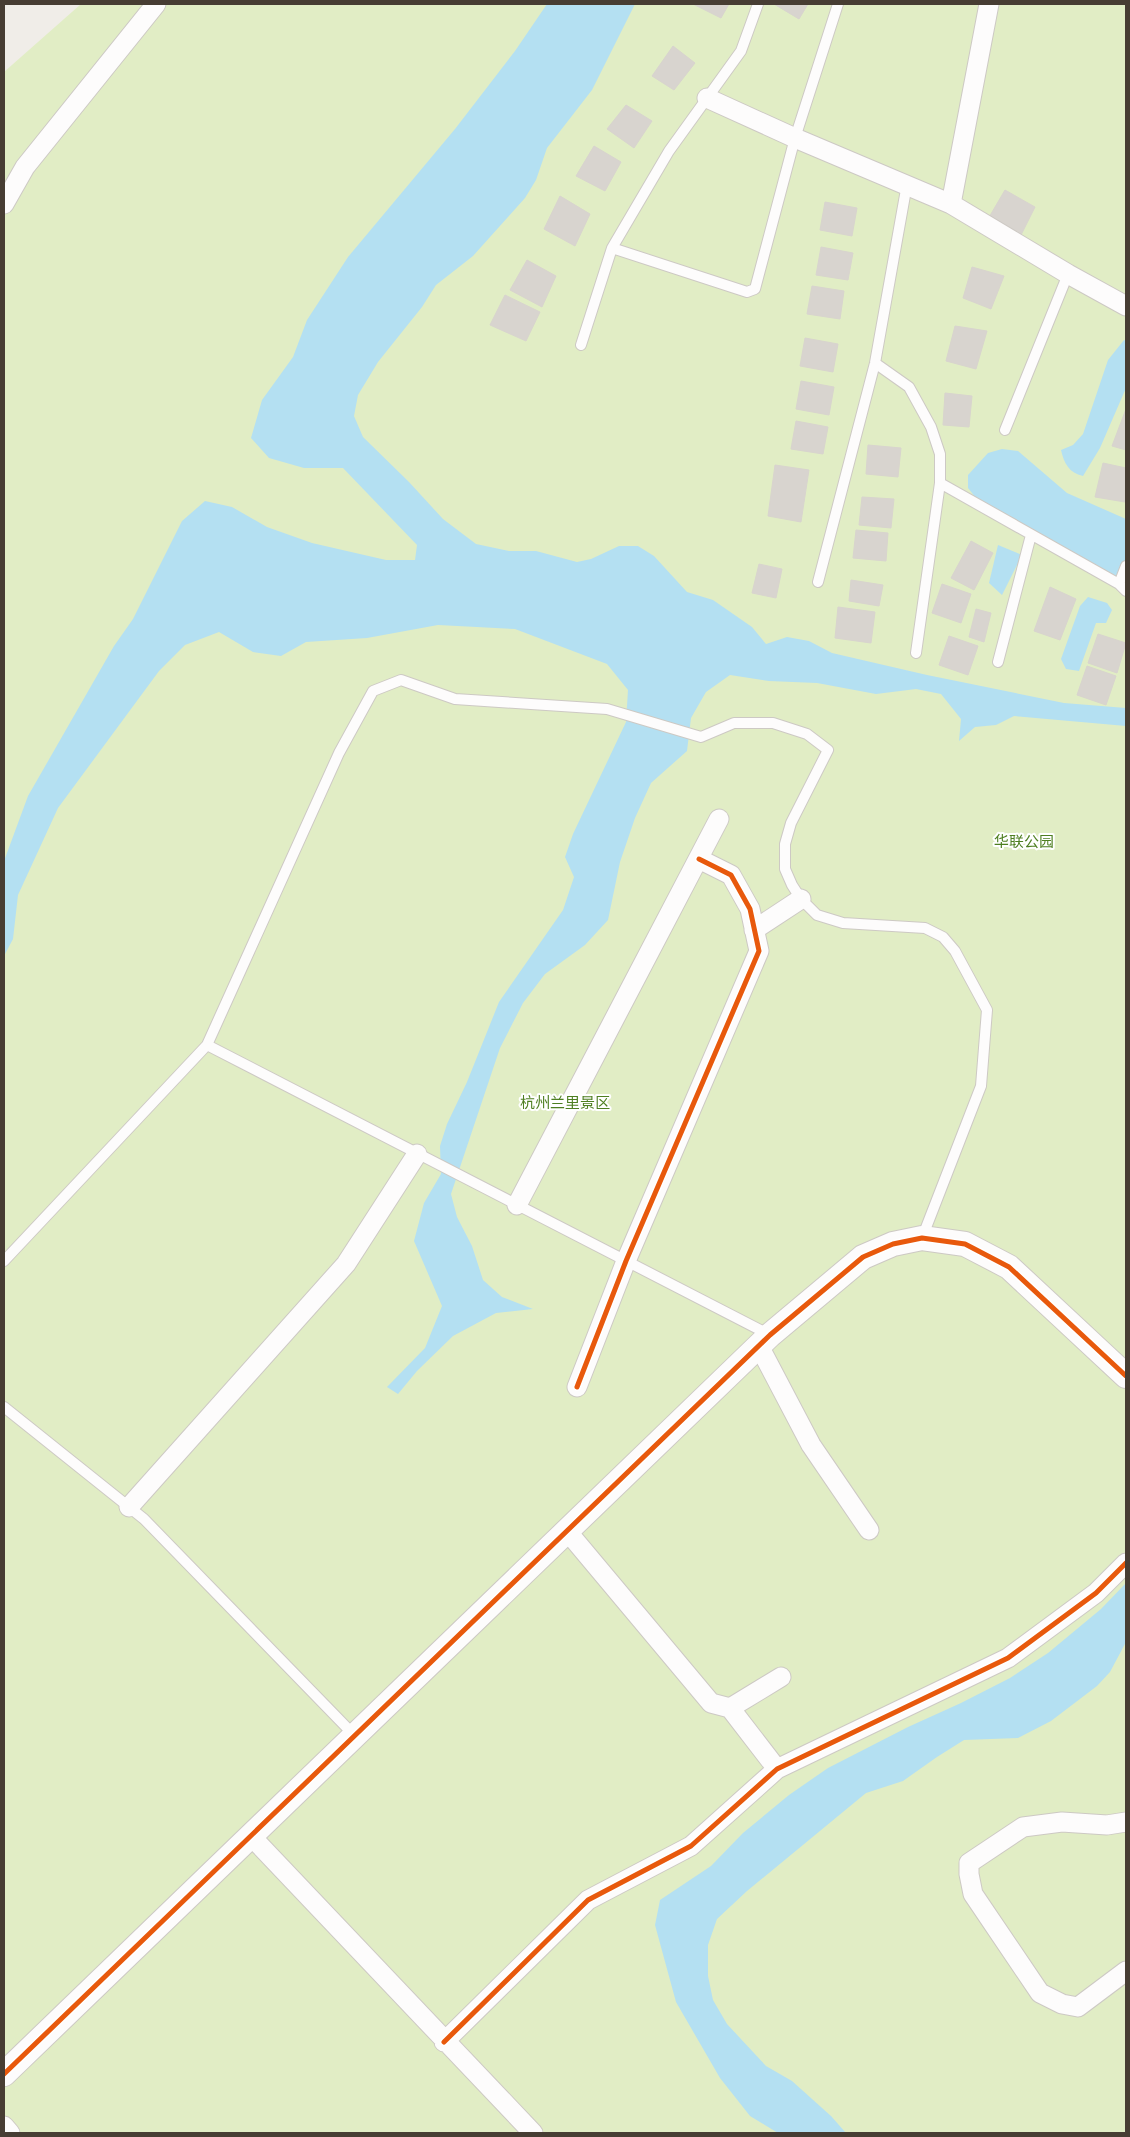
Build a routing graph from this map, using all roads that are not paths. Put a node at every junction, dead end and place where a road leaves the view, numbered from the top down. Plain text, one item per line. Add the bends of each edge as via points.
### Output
1 (156, 4) edge
2 (758, 4) edge
3 (838, 4) edge
4 (989, 4) edge
5 (707, 98) junction
6 (795, 138) junction
7 (907, 184) junction
8 (4, 204) edge
9 (951, 204) junction
10 (612, 248) junction
11 (1068, 274) junction
12 (1126, 306) edge
13 (581, 345) dead end
14 (875, 362) junction
15 (1004, 430) dead end
16 (940, 483) junction
17 (1030, 535) junction
18 (1126, 566) edge
19 (818, 582) dead end
20 (1123, 588) edge
21 (916, 653) dead end
22 (998, 662) dead end
23 (719, 819) dead end
24 (699, 858) junction
25 (800, 898) junction
26 (754, 930) junction
27 (207, 1045) junction
28 (417, 1154) junction
29 (517, 1205) junction
30 (922, 1238) junction
31 (4, 1261) edge
32 (626, 1262) junction
33 (764, 1341) junction
34 (1126, 1376) edge
35 (577, 1387) dead end
36 (4, 1407) edge
37 (129, 1507) junction
38 (868, 1530) dead end
39 (568, 1531) junction
40 (1126, 1563) edge
41 (780, 1677) dead end
42 (730, 1708) junction
43 (355, 1736) junction
44 (777, 1769) junction
45 (1126, 1822) edge
46 (251, 1836) junction
47 (1126, 1971) edge
48 (444, 2042) junction
49 (4, 2074) edge
50 (4, 2126) edge
51 (10, 2133) edge
52 (533, 2133) edge

1 - 8 street via 25,167
2 - 5 lane via 741,51
3 - 6 lane
4 - 9 street
5 - 6 street
5 - 10 lane via 669,151
6 - 7 street
6 - 10 lane via 755,289 747,292
7 - 9 street
7 - 14 lane
9 - 11 street
10 - 13 lane
11 - 12 street
11 - 15 lane
14 - 16 lane via 909,387 931,428 940,454
14 - 19 lane
16 - 17 lane
16 - 21 lane
17 - 20 lane
17 - 22 lane
18 - 20 lane
23 - 24 street
24 - 26 street via 731,875 750,909
24 - 29 street
25 - 26 street
25 - 27 lane via 785,869 785,844 791,823 828,750 807,734 774,723 734,723 701,737 607,709 454,699 401,680 373,691 340,753
25 - 30 lane via 817,915 843,923 925,928 943,937 955,951 987,1010 981,1086
26 - 32 street via 759,951
27 - 28 lane
27 - 31 lane
28 - 29 lane
28 - 37 street via 346,1264
29 - 32 lane
30 - 33 street via 893,1244 863,1257
30 - 34 street via 965,1244 1009,1267
32 - 33 lane
32 - 35 street
33 - 38 street via 811,1445
33 - 39 street
36 - 37 lane
37 - 43 lane
39 - 42 street via 711,1702
39 - 43 street
40 - 44 street via 1096,1593 1008,1658
41 - 42 street
42 - 44 street
43 - 46 street
44 - 48 street via 691,1846 588,1900
45 - 47 street via 1107,1825 1062,1822 1023,1827 970,1863 969,1874 973,1894 1040,1992 1062,2004 1078,2006
46 - 48 street
46 - 49 street
48 - 52 street
50 - 51 street

